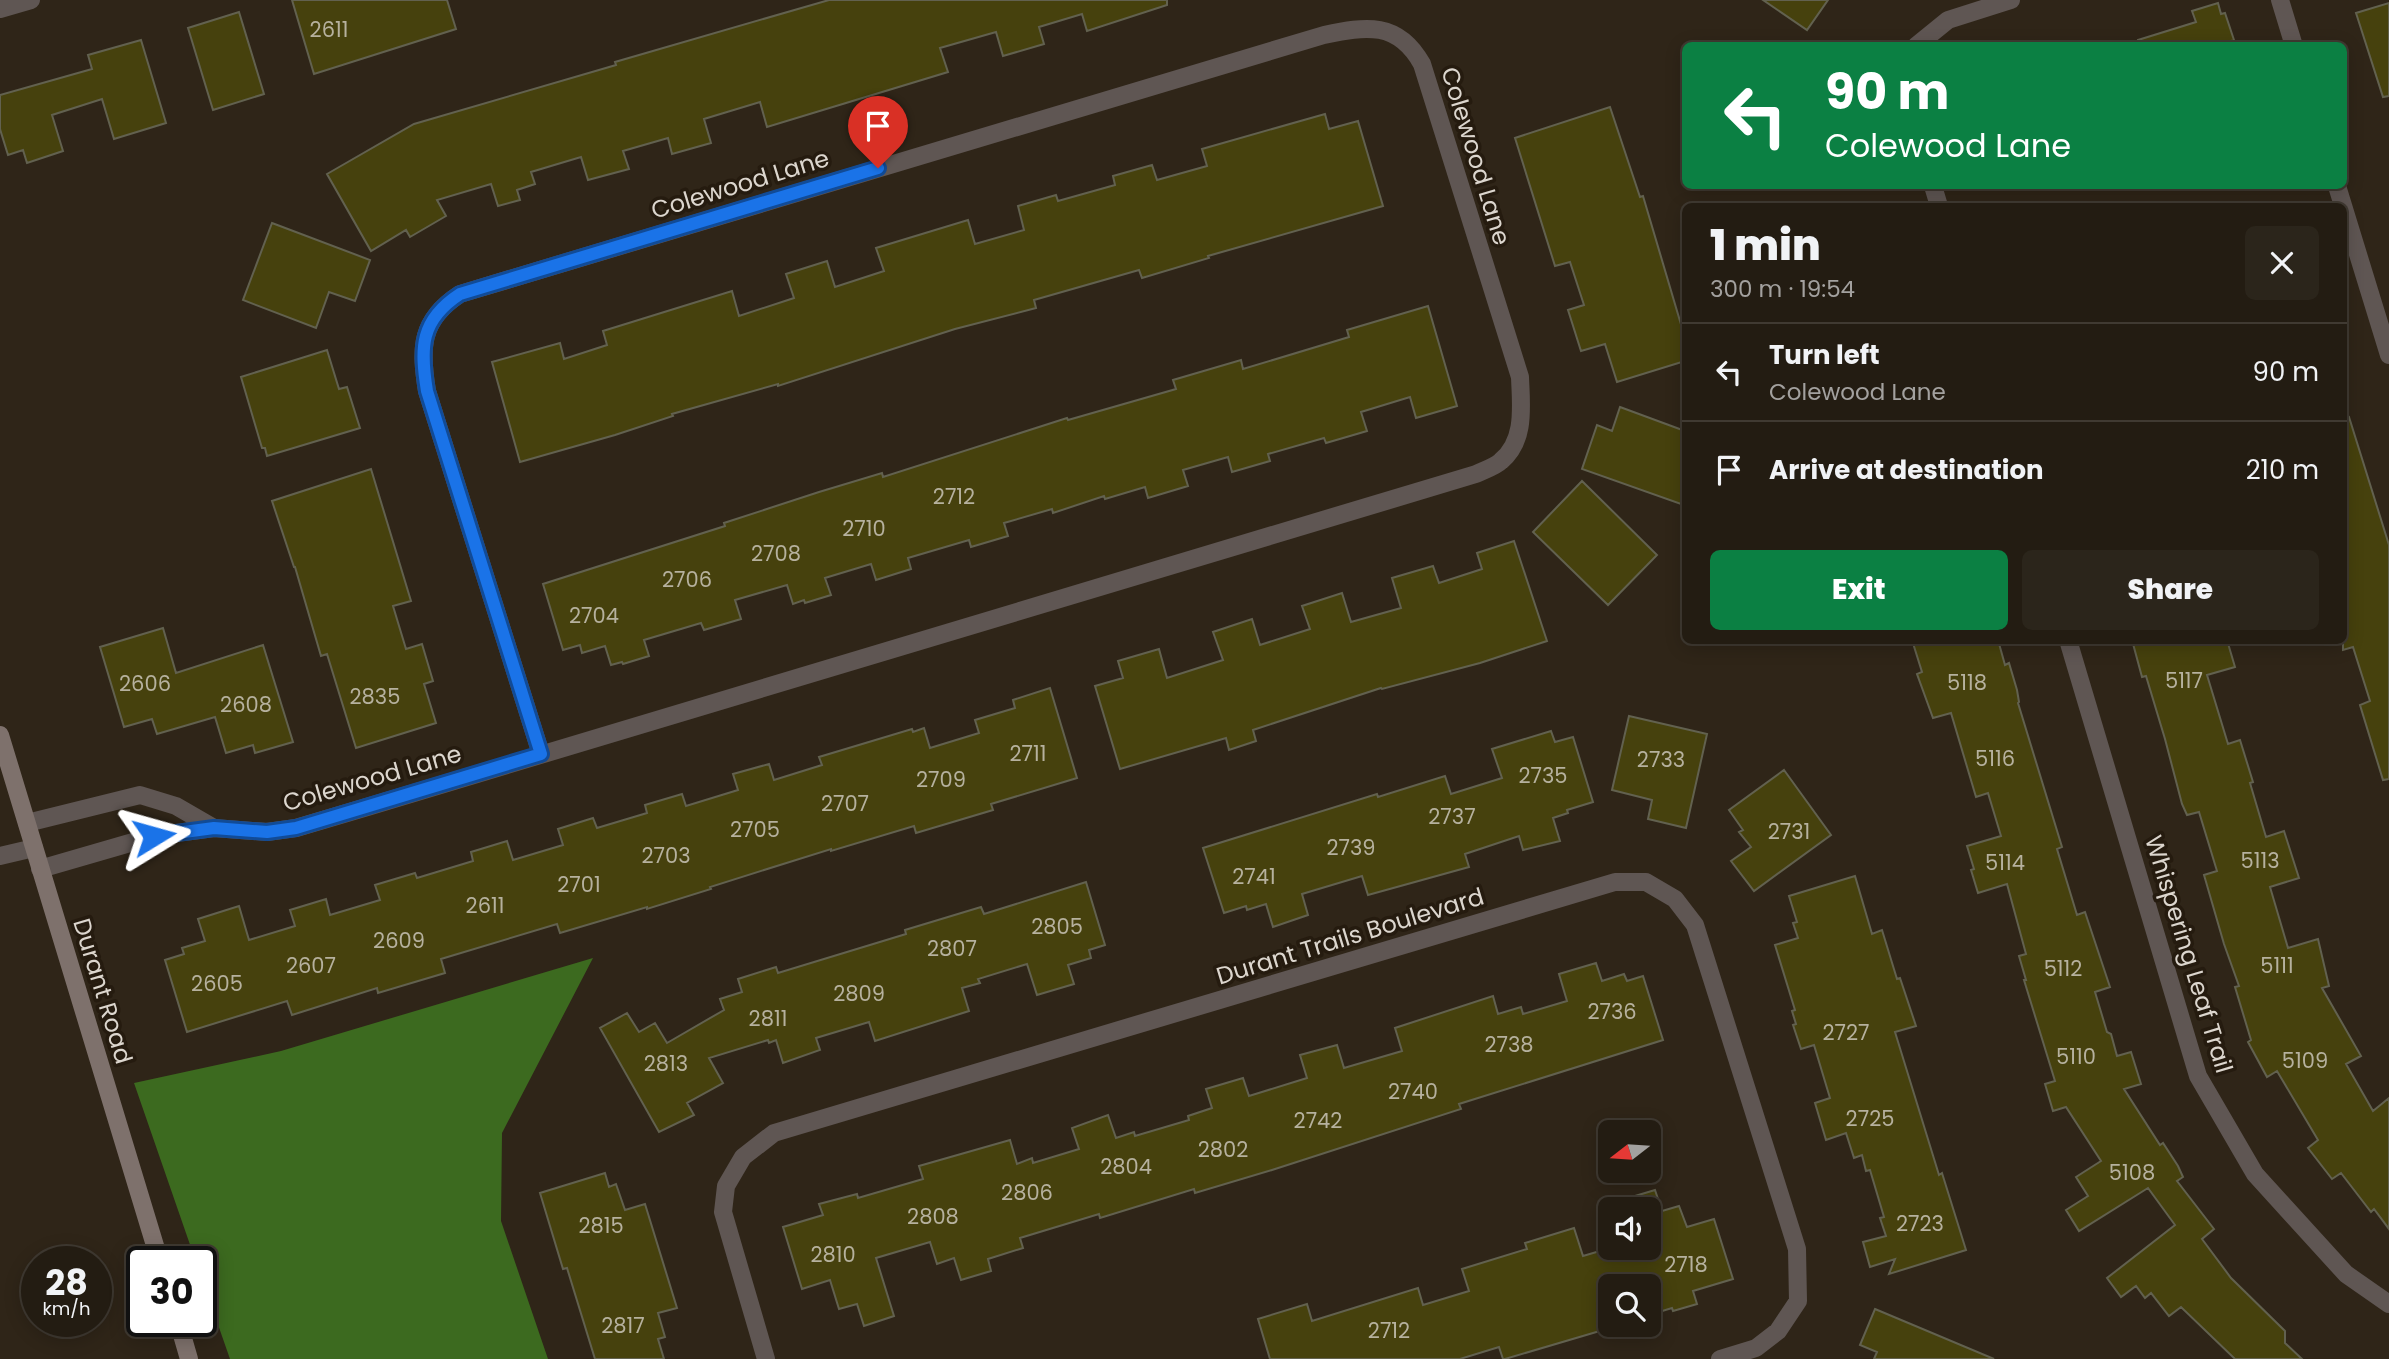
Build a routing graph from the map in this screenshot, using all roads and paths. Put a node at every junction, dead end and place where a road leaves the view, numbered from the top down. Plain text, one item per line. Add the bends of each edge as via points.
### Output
1 (2011, 0) edge
2 (2280, 0) edge
3 (1921, 42) edge
4 (2293, 42) edge
5 (2347, 218) edge
6 (2389, 355) edge
7 (2069, 644) edge
8 (0, 735) edge
9 (541, 754) junction
10 (27, 823) junction
11 (214, 828) junction
12 (34, 848) junction
13 (0, 856) edge
14 (40, 869) junction
15 (155, 1246) edge
16 (2389, 1304) edge
17 (183, 1337) edge
18 (189, 1359) edge
19 (766, 1359) edge
20 (1720, 1359) edge

1 - 3 street via 1948,20
2 - 4 street
5 - 6 street
7 - 16 street, Whispering Leaf Trail via 2198,1076 2255,1174 2346,1274
8 - 10 street, Durant Road
9 - 9 street, Colewood Lane via 1476,474 1500,462 1513,448 1520,426 1520,377 1414,50 1391,32 1375,28 1324,35 460,294 446,303 428,327 423,345 427,391
9 - 11 street, Colewood Lane via 296,828 267,832
10 - 11 street, Colewood Lane via 140,795 176,806
10 - 12 street, Durant Road
11 - 14 street, Colewood Lane via 154,836
12 - 13 street
12 - 14 street, Durant Road
14 - 15 street, Durant Road
17 - 18 street
19 - 20 street, Durant Trails Boulevard via 723,1212 726,1186 743,1157 774,1133 1615,882 1646,882 1675,899 1695,925 1797,1249 1798,1301 1778,1331 1756,1348

